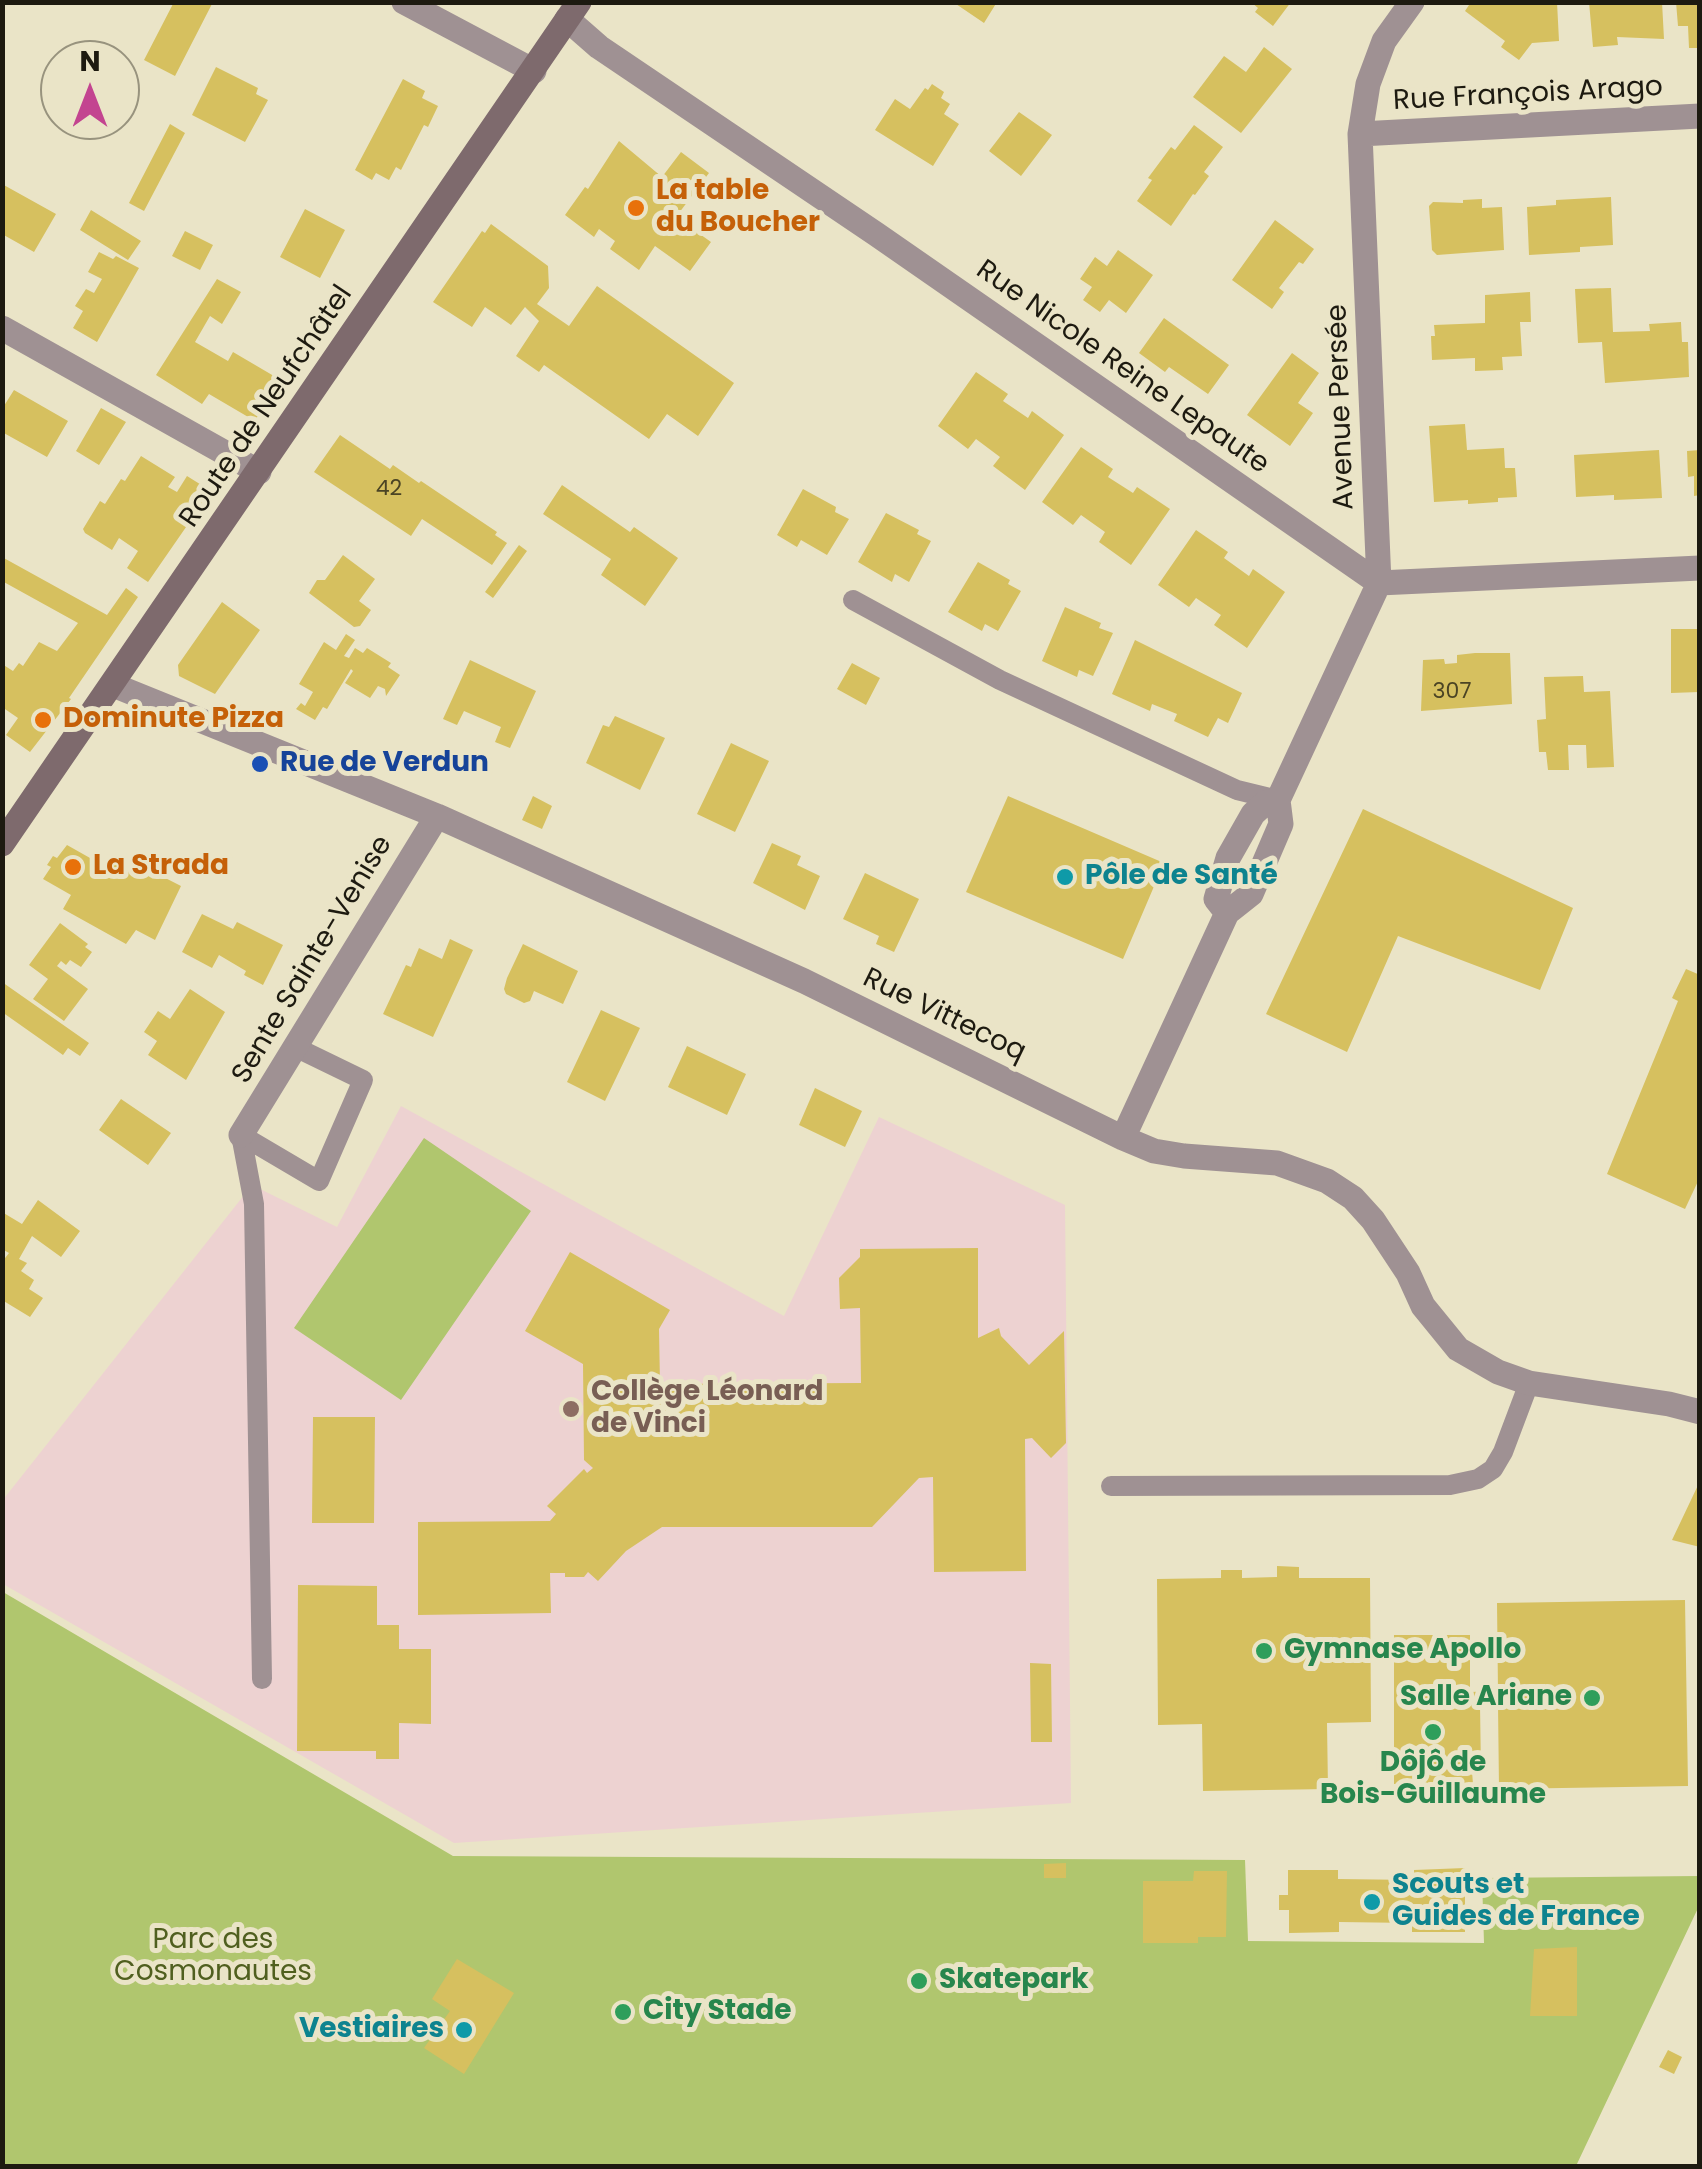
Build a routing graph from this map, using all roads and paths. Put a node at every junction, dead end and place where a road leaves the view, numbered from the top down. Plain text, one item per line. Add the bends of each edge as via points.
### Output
1 (404, 2) edge
2 (1412, 2) edge
3 (573, 11) edge
4 (534, 71) junction
5 (1700, 116) edge
6 (1360, 134) junction
7 (2, 328) edge
8 (259, 472) junction
9 (1700, 568) edge
10 (1379, 583) junction
11 (853, 600) dead end
12 (113, 685) junction
13 (1278, 800) junction
14 (437, 816) junction
15 (2, 844) edge
16 (1227, 913) junction
17 (295, 1047) junction
18 (241, 1135) junction
19 (1123, 1138) junction
20 (1528, 1383) junction
21 (1700, 1412) edge
22 (1111, 1486) dead end
23 (262, 1679) dead end

1 - 4 street
2 - 6 street, Avenue Persée via 1384,41
3 - 4 main road, Route de Neufchâtel
3 - 10 street, Rue Nicole Reine Lepaute via 599,46
4 - 8 main road, Route de Neufchâtel
5 - 6 street, Rue François Arago
6 - 10 street, Avenue Persée
7 - 8 street
8 - 12 main road, Route de Neufchâtel
9 - 10 street
10 - 13 street, Avenue Persée
11 - 13 lane via 1000,680 1237,790
12 - 14 street, Rue Vittecoq
12 - 15 main road, Route de Neufchâtel
13 - 16 street, Avenue Persée via 1281,824 1251,894
13 - 16 street, Avenue Persée via 1254,814 1228,858 1216,899
14 - 17 street, Sente Sainte-Venise
14 - 19 street, Rue Vittecoq via 804,981
16 - 19 street, Avenue Persée
17 - 18 street, Sente Sainte-Venise
17 - 18 lane via 363,1080 319,1181
18 - 23 lane via 254,1204
19 - 20 street, Rue Vittecoq via 1184,1156 1277,1163 1326,1181 1373,1220 1423,1306 1458,1349
20 - 21 street, Rue Vittecoq
20 - 22 lane via 1502,1452 1478,1479

